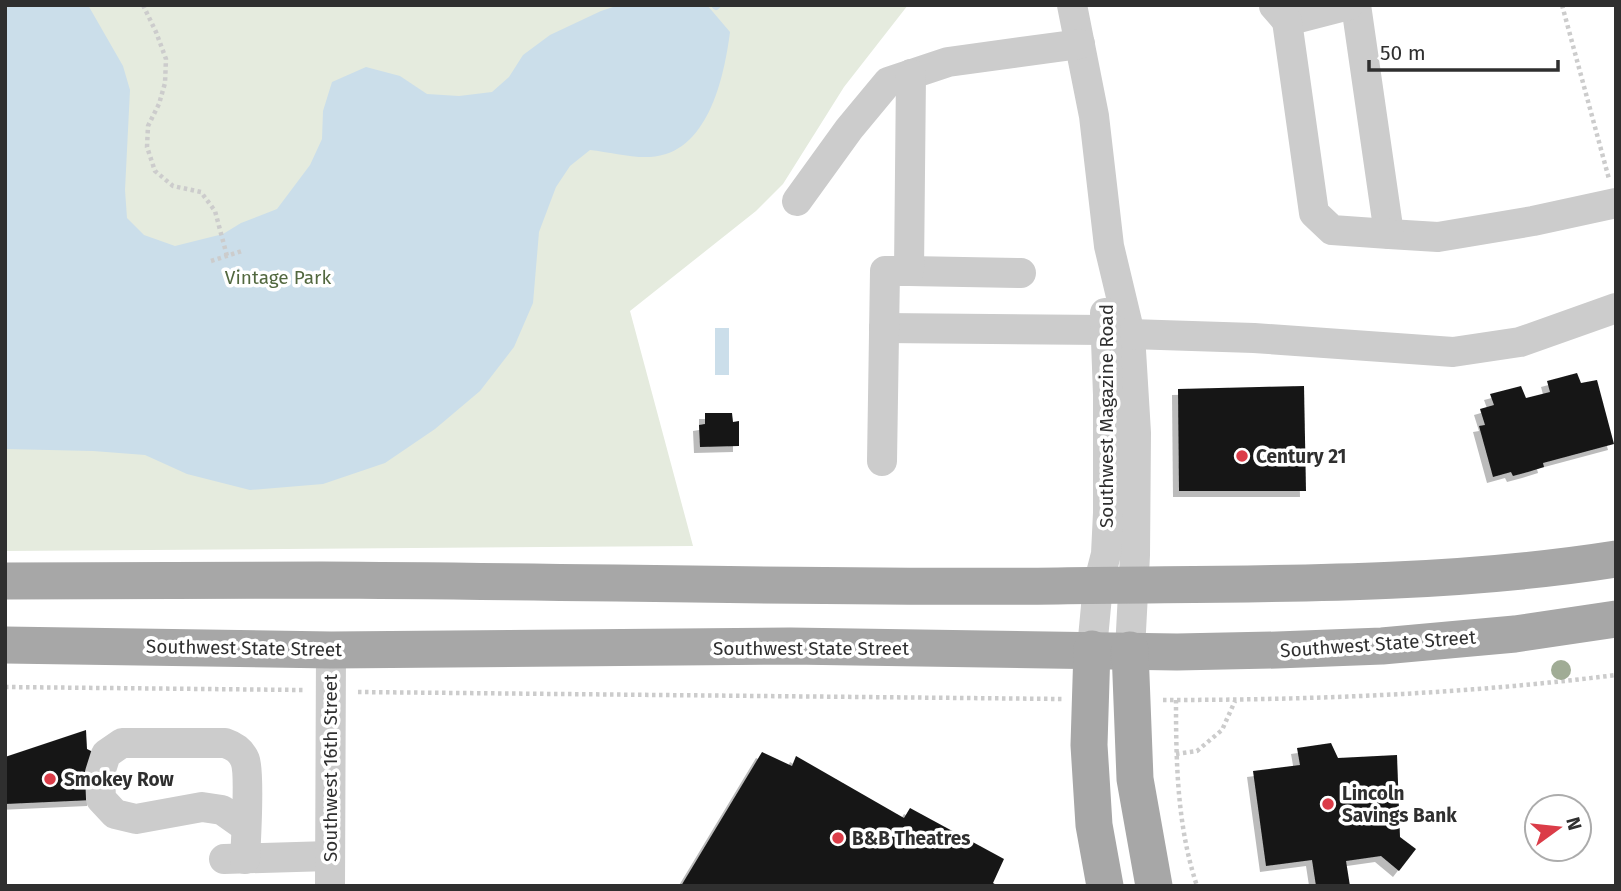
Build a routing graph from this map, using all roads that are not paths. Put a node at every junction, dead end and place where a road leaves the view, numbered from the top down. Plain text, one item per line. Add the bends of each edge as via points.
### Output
1 (1072, 5) edge
2 (1349, 5) edge
3 (1356, 5) edge
4 (1280, 13) edge
5 (1080, 44) junction
6 (911, 74) junction
7 (797, 201) dead end
8 (1616, 203) edge
9 (1389, 234) junction
10 (909, 271) junction
11 (1021, 273) dead end
12 (1616, 308) edge
13 (884, 328) junction
14 (1117, 332) junction
15 (881, 461) dead end
16 (1616, 559) edge
17 (5, 581) edge
18 (1115, 585) junction
19 (1616, 619) edge
20 (5, 645) edge
21 (1092, 649) junction
22 (331, 650) junction
23 (1130, 650) junction
24 (246, 827) junction
25 (330, 856) junction
26 (330, 886) edge
27 (1105, 886) edge
28 (1154, 886) edge

1 - 5 street, Southwest Magazine Road
2 - 4 street
3 - 9 street
4 - 9 street via 1314,213 1332,230
5 - 6 street via 948,62
5 - 14 street, Southwest Magazine Road via 1094,116
6 - 7 street via 888,82
6 - 10 street
8 - 9 street via 1438,237
10 - 11 street
10 - 13 street via 885,271
12 - 14 street via 1520,342 1454,352
13 - 14 street
13 - 15 street
14 - 18 street, Southwest Magazine Road via 1136,433 1135,555
16 - 18 main road via 1388,582
17 - 18 main road
18 - 21 street
18 - 23 street
19 - 23 main road, Southwest State Street via 1382,646
20 - 22 main road, Southwest State Street
21 - 22 main road, Southwest State Street
21 - 23 main road, Southwest State Street
21 - 27 main road via 1089,745 1094,825
22 - 25 street, Southwest 16th Street
23 - 28 main road via 1135,779
24 - 24 street via 246,761 237,748 225,743 122,743 106,754 100,773 101,799 115,814 136,819 202,807 222,810
24 - 25 street via 234,859
25 - 26 street, Southwest 16th Street

